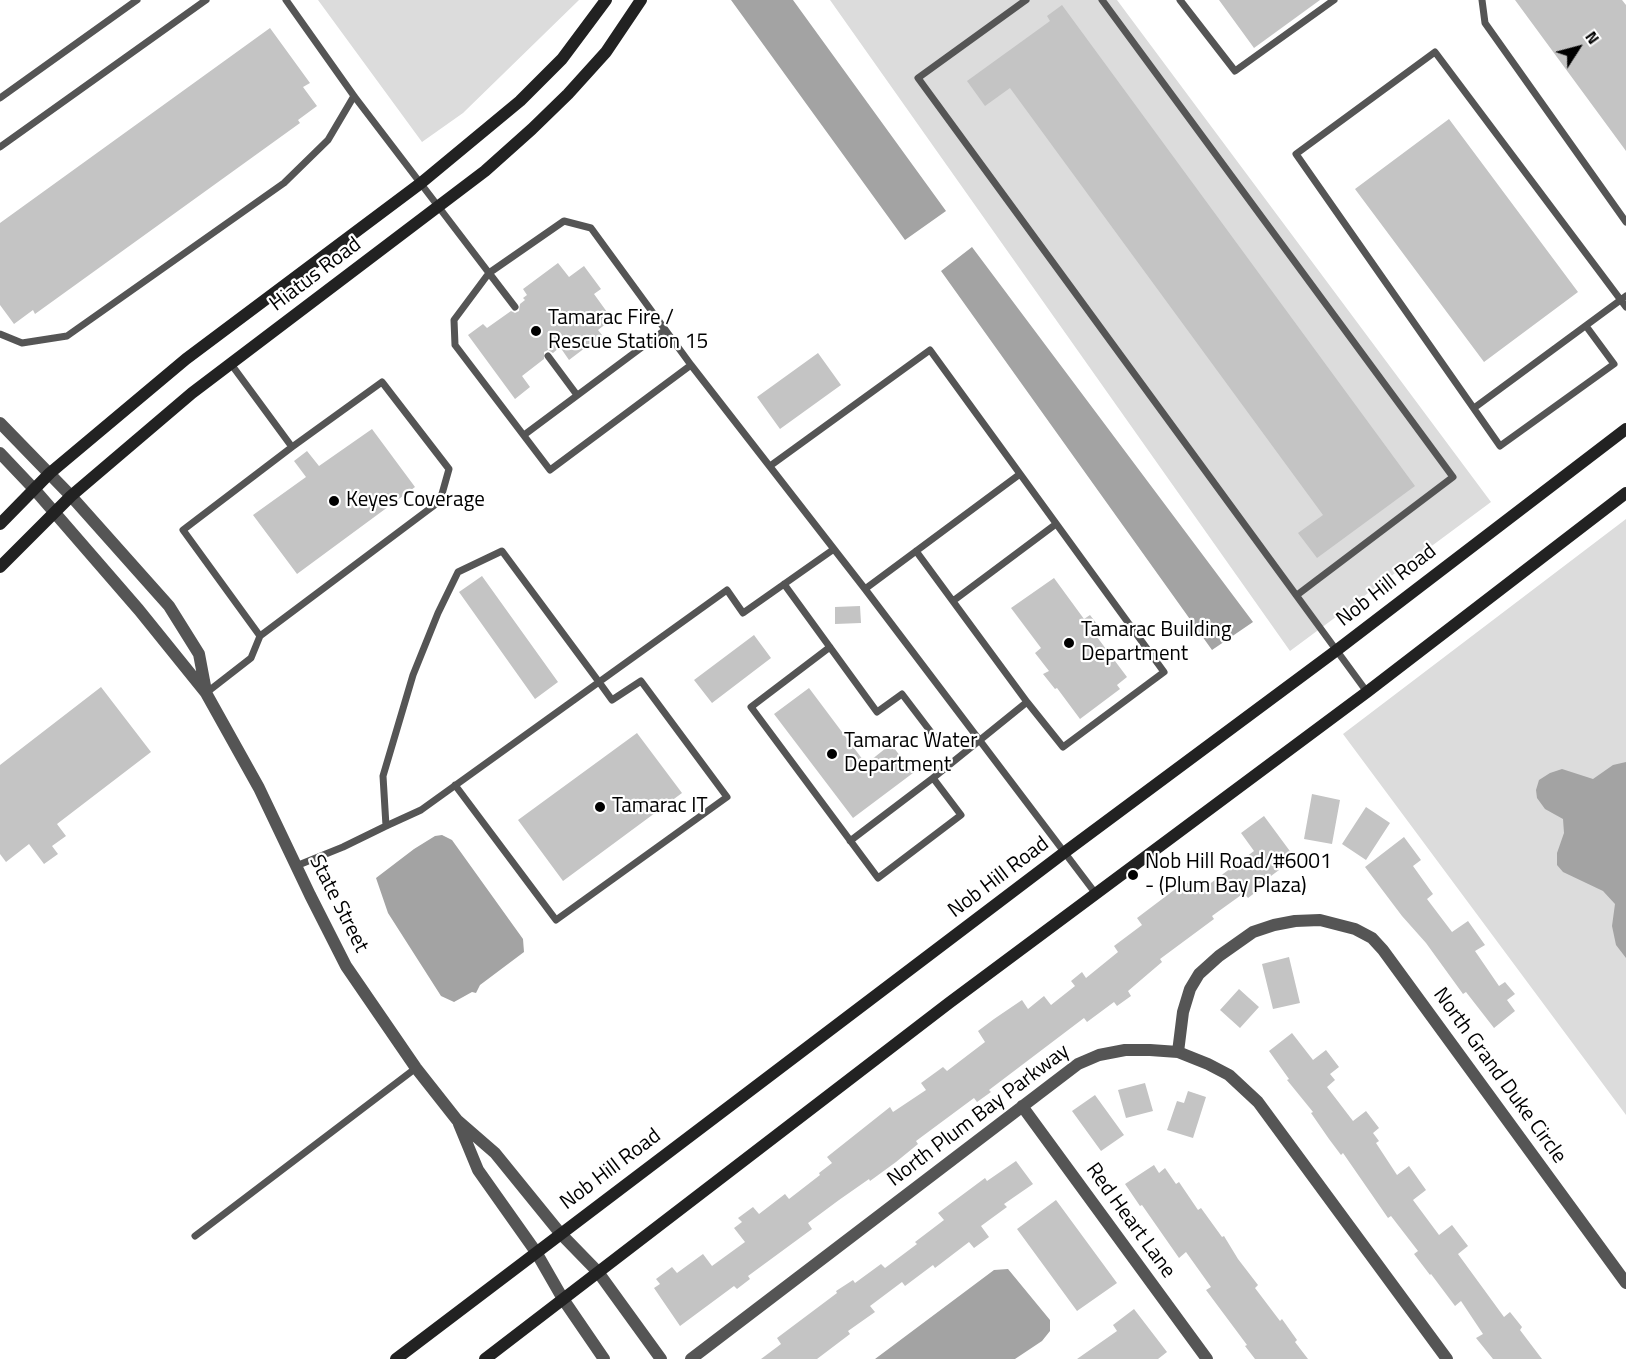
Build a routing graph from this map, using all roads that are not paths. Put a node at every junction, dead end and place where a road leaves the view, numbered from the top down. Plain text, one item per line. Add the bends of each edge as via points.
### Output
1 (137, 0) edge
2 (206, 0) edge
3 (286, 0) edge
4 (606, 0) edge
5 (641, 0) edge
6 (1026, 0) edge
7 (1102, 0) edge
8 (1180, 0) edge
9 (1334, 0) edge
10 (1482, 0) edge
11 (354, 96) junction
12 (0, 99) edge
13 (0, 147) edge
14 (421, 183) junction
15 (438, 207) junction
16 (1626, 222) edge
17 (489, 273) junction
18 (1623, 298) edge
19 (1626, 307) edge
20 (515, 308) dead end
21 (1586, 326) junction
22 (665, 330) junction
23 (0, 334) edge
24 (548, 356) dead end
25 (231, 364) junction
26 (691, 365) junction
27 (577, 395) junction
28 (1474, 408) junction
29 (0, 423) edge
30 (1626, 429) edge
31 (524, 435) junction
32 (292, 447) junction
33 (0, 453) edge
34 (770, 466) junction
35 (50, 473) junction
36 (1020, 474) junction
37 (35, 490) junction
38 (1626, 493) edge
39 (71, 496) junction
40 (54, 513) junction
41 (0, 524) edge
42 (1056, 524) junction
43 (834, 549) junction
44 (916, 551) junction
45 (0, 567) edge
46 (784, 584) junction
47 (865, 589) junction
48 (1297, 595) junction
49 (953, 601) junction
50 (260, 636) junction
51 (830, 647) junction
52 (1337, 650) junction
53 (599, 682) junction
54 (1367, 692) junction
55 (206, 693) junction
56 (1027, 702) junction
57 (937, 740) dead end
58 (980, 742) junction
59 (933, 777) junction
60 (455, 785) junction
61 (386, 826) junction
62 (850, 842) junction
63 (1065, 852) junction
64 (296, 866) junction
65 (1096, 894) junction
66 (1178, 1052) junction
67 (416, 1068) junction
68 (1023, 1106) junction
69 (457, 1120) junction
70 (560, 1233) junction
71 (195, 1236) dead end
72 (536, 1252) junction
73 (598, 1272) junction
74 (1626, 1283) edge
75 (563, 1299) junction
76 (396, 1359) edge
77 (485, 1359) edge
78 (604, 1359) edge
79 (661, 1359) edge
80 (691, 1359) edge
81 (1207, 1359) edge
82 (1447, 1359) edge

1 - 12 lane
2 - 13 lane
3 - 11 lane
4 - 14 main road, Hiatus Road via 562,59 520,101
5 - 15 main road, Hiatus Road via 606,52 568,94 493,164
6 - 48 lane via 918,78
7 - 48 lane via 1453,477
8 - 9 lane via 1235,71
10 - 16 lane via 1485,22
11 - 14 lane
11 - 23 lane via 327,140 284,183 67,336 22,343
14 - 15 lane
14 - 35 main road, Hiatus Road via 186,359
15 - 17 lane
15 - 25 main road, Hiatus Road
17 - 20 lane
17 - 22 lane via 564,221 591,228
17 - 31 lane via 454,320 455,345
18 - 19 lane
18 - 21 lane
18 - 28 lane via 1435,52 1296,154
21 - 28 lane
21 - 28 lane via 1614,364 1500,446
22 - 26 lane
22 - 27 lane
24 - 27 lane
25 - 32 lane
25 - 39 main road, Hiatus Road
26 - 31 lane via 550,470
26 - 34 lane
27 - 31 lane
29 - 35 street
30 - 52 main road, Nob Hill Road
32 - 50 lane via 183,530
32 - 50 lane via 382,382 449,469 440,501
33 - 37 street, State Street
34 - 36 lane via 930,350
34 - 43 lane
35 - 37 main road, Hiatus Road
35 - 39 street, State Street
36 - 42 lane
36 - 44 lane
37 - 40 street, State Street
37 - 41 main road, Hiatus Road
38 - 54 main road
39 - 40 main road, Hiatus Road
39 - 55 street, State Street via 169,606 200,654
40 - 45 main road, Hiatus Road
40 - 55 street, State Street
42 - 49 lane
42 - 56 lane via 1164,672 1063,747
43 - 46 lane
43 - 47 lane
44 - 47 lane
44 - 49 lane
46 - 51 lane
46 - 53 lane via 743,613 727,590
47 - 58 lane
48 - 52 lane
49 - 56 lane
50 - 55 lane via 250,658
51 - 57 lane via 877,712 902,694
51 - 62 lane via 751,707
52 - 54 lane
52 - 63 main road, Nob Hill Road
53 - 60 lane
53 - 60 lane via 612,700 641,681 727,797 556,920
53 - 61 lane via 502,551 458,572 413,675 383,776
54 - 65 main road
55 - 64 street, State Street via 260,788
56 - 58 lane
58 - 59 lane
58 - 63 lane
59 - 62 lane
59 - 62 lane via 961,815 878,878
60 - 61 lane via 421,810
61 - 64 lane
63 - 65 lane
63 - 70 main road, Nob Hill Road
64 - 67 street, State Street via 346,966
65 - 73 main road
66 - 68 street, North Plum Bay Parkway via 1125,1050 1099,1055 1078,1064
66 - 74 street, North Grand Duke Circle via 1183,1012 1199,974 1252,932 1295,921 1320,920 1355,929 1383,950
66 - 82 street, North Plum Bay Parkway via 1229,1075 1258,1102
67 - 69 street, State Street
67 - 71 lane
68 - 80 street, North Plum Bay Parkway
68 - 81 street, Red Heart Lane
69 - 70 street, State Street via 495,1153
69 - 72 street, State Street via 478,1170
70 - 72 main road, Nob Hill Road
70 - 73 street, State Street
72 - 75 street, State Street
72 - 76 main road, Nob Hill Road
73 - 75 main road
73 - 79 street, State Street
75 - 77 main road
75 - 78 street, State Street

